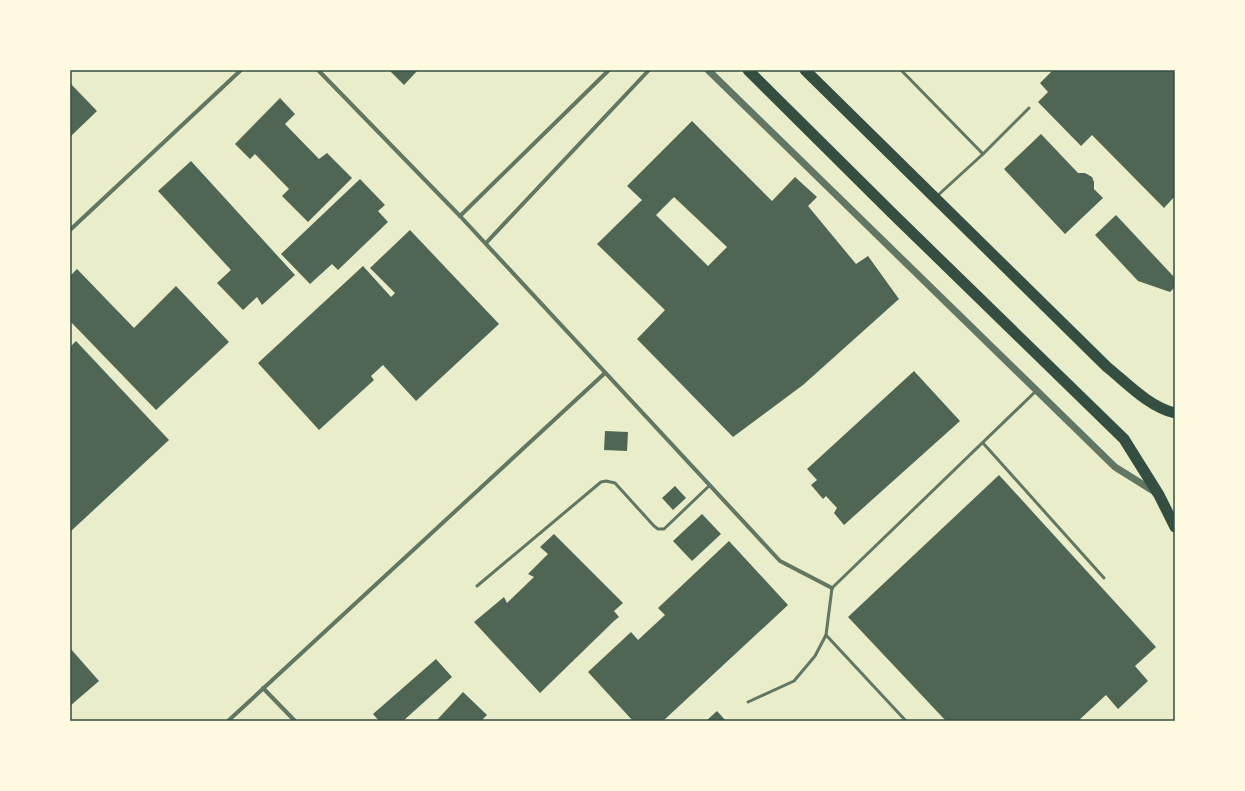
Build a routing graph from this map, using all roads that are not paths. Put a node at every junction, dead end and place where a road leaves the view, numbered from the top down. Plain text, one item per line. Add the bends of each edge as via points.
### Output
1 (241, 70) edge
2 (318, 70) edge
3 (609, 70) edge
4 (649, 70) edge
5 (708, 70) edge
6 (748, 70) edge
7 (805, 70) edge
8 (901, 70) edge
9 (1029, 108) dead end
10 (983, 154) junction
11 (935, 198) junction
12 (460, 216) junction
13 (70, 230) edge
14 (486, 244) junction
15 (605, 373) junction
16 (1036, 391) junction
17 (1175, 413) edge
18 (983, 443) junction
19 (710, 484) junction
20 (1158, 495) junction
21 (1175, 527) edge
22 (1104, 578) dead end
23 (476, 586) dead end
24 (832, 588) junction
25 (826, 635) junction
26 (263, 688) junction
27 (748, 702) dead end
28 (228, 721) edge
29 (295, 721) edge
30 (906, 721) edge

1 - 13 street
2 - 12 street
3 - 12 street
4 - 14 street
5 - 16 street
6 - 20 highway via 1124,439
7 - 11 highway
8 - 10 lane
9 - 10 lane
10 - 11 lane
11 - 17 highway via 1106,366 1149,401 1165,411
12 - 14 street
14 - 15 street
15 - 19 street
15 - 26 street
16 - 18 lane
16 - 20 street via 1115,467
18 - 22 lane
18 - 24 lane
19 - 23 lane via 664,529 658,529 615,483 601,482
19 - 24 street via 780,561
20 - 21 highway
24 - 25 lane
25 - 27 lane via 815,656 794,682
25 - 30 lane
26 - 28 street
26 - 29 street

